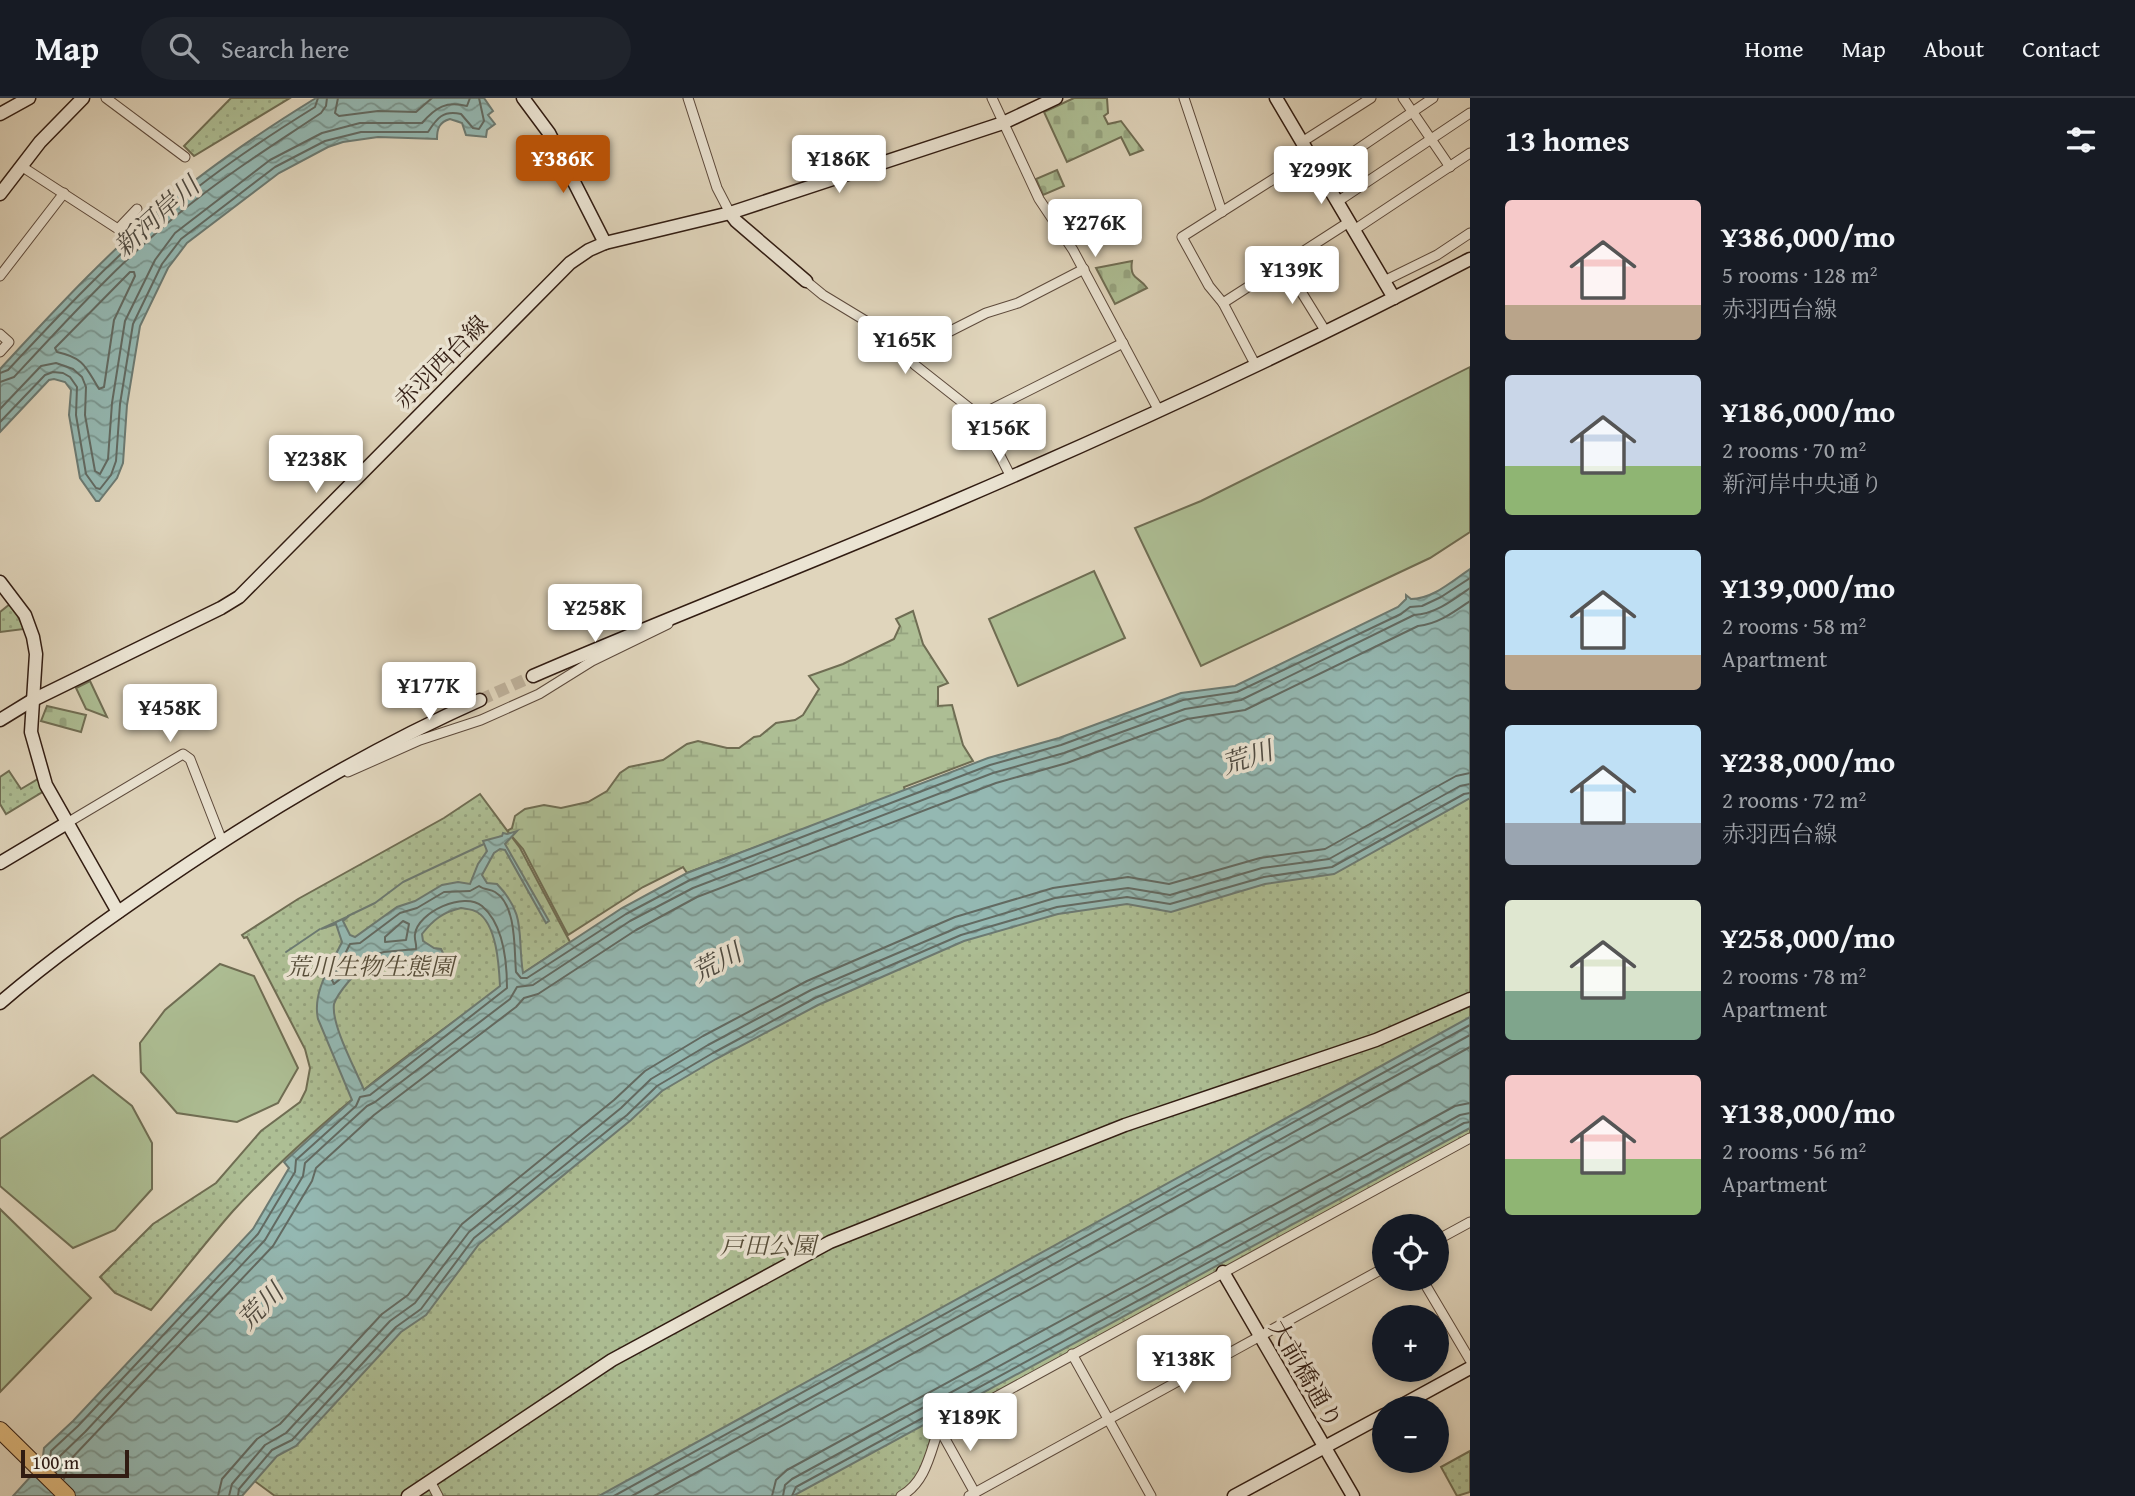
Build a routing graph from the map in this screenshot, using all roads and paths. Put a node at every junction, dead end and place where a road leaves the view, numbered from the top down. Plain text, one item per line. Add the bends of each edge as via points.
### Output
1 (29, 98) edge
2 (83, 98) edge
3 (106, 98) edge
4 (523, 98) edge
5 (688, 98) edge
6 (992, 98) edge
7 (1056, 98) edge
8 (1184, 98) edge
9 (1276, 98) edge
10 (1371, 98) edge
11 (1404, 98) edge
12 (1433, 98) edge
13 (1356, 102) edge
14 (1413, 112) junction
15 (1470, 113) edge
16 (0, 114) edge
17 (1003, 123) junction
18 (1431, 139) junction
19 (1302, 142) junction
20 (1470, 153) edge
21 (1310, 156) junction
22 (185, 157) dead end
23 (21, 166) junction
24 (1450, 167) junction
25 (1321, 174) junction
26 (64, 193) junction
27 (0, 194) edge
28 (1338, 202) junction
29 (137, 209) dead end
30 (1222, 212) junction
31 (730, 213) junction
32 (1352, 226) junction
33 (1470, 233) edge
34 (605, 243) junction
35 (1470, 259) edge
36 (1283, 264) junction
37 (1084, 269) junction
38 (0, 276) edge
39 (806, 281) joint
40 (1384, 281) junction
41 (1394, 298) junction
42 (1223, 303) junction
43 (1326, 332) junction
44 (0, 334) edge
45 (1123, 343) junction
46 (0, 352) edge
47 (907, 354) junction
48 (1256, 366) junction
49 (1159, 411) junction
50 (978, 416) junction
51 (1011, 477) junction
52 (0, 582) edge
53 (676, 617) junction
54 (533, 676) tunnel mouth
55 (480, 700) tunnel mouth
56 (31, 701) junction
57 (0, 720) edge
58 (333, 773) junction
59 (67, 823) junction
60 (222, 841) junction
61 (0, 863) edge
62 (118, 912) junction
63 (1470, 999) edge
64 (0, 1003) edge
65 (1470, 1138) edge
66 (1470, 1222) edge
67 (1449, 1233) edge
68 (1223, 1272) junction
69 (1372, 1275) edge
70 (1429, 1291) edge
71 (1260, 1336) junction
72 (1072, 1354) junction
73 (1470, 1360) edge
74 (1470, 1368) edge
75 (1419, 1396) edge
76 (1109, 1420) junction
77 (1372, 1422) edge
78 (939, 1427) junction
79 (0, 1430) edge
80 (0, 1442) edge
81 (1325, 1447) junction
82 (430, 1481) junction
83 (972, 1494) edge
84 (56, 1496) edge
85 (67, 1496) edge
86 (408, 1496) edge
87 (438, 1496) edge
88 (901, 1496) edge
89 (1151, 1496) edge
90 (1234, 1496) edge
91 (1353, 1496) edge

1 - 16 street
2 - 23 street
3 - 22 street
4 - 34 street via 548,133
5 - 31 street via 717,188
6 - 17 street
7 - 17 street, 赤羽西台線
8 - 30 street
9 - 19 street
10 - 13 street
11 - 14 street
12 - 14 street
13 - 19 street
14 - 18 street
14 - 25 street
15 - 18 street
17 - 31 street, 赤羽西台線
17 - 37 street via 1039,199
18 - 24 street
18 - 28 street
19 - 21 street
20 - 24 street
21 - 25 street
21 - 30 street
23 - 26 street
23 - 27 street
24 - 32 street
25 - 28 street
26 - 29 street via 118,229
26 - 38 street
28 - 32 street
30 - 42 street via 1182,237
31 - 34 street, 赤羽西台線
31 - 39 street
32 - 36 street
32 - 40 street
33 - 40 street
34 - 56 street, 赤羽西台線 via 570,263 239,597
35 - 41 street
36 - 42 street
36 - 43 street
37 - 45 street
37 - 47 street
39 - 47 street via 838,306 894,338
40 - 41 street
41 - 43 street
42 - 48 street
43 - 48 street
44 - 46 street via 9,342
45 - 49 street
45 - 50 street
47 - 50 street
48 - 49 street
49 - 51 street
50 - 51 street
51 - 53 street
52 - 56 street via 32,629 36,654
53 - 54 street
53 - 58 street via 539,694 344,775
55 - 58 street
56 - 57 street, 赤羽西台線
56 - 59 street via 33,742 46,785
58 - 60 street
59 - 60 street via 183,754 190,759
59 - 61 street
59 - 62 street
60 - 62 street
62 - 64 street
63 - 82 street via 1376,1041 1083,1140 830,1242 612,1360
65 - 68 street
66 - 67 street
68 - 71 street, 大前橋通り
68 - 72 street
69 - 71 street
70 - 73 street
71 - 76 street
71 - 81 street, 大前橋通り
72 - 76 street
72 - 78 street
74 - 75 street
76 - 83 street
76 - 89 street
77 - 81 street
78 - 83 street
78 - 88 street via 924,1473
79 - 85 highway
80 - 84 highway
81 - 90 street
81 - 91 street, 大前橋通り
82 - 86 street
82 - 87 street

